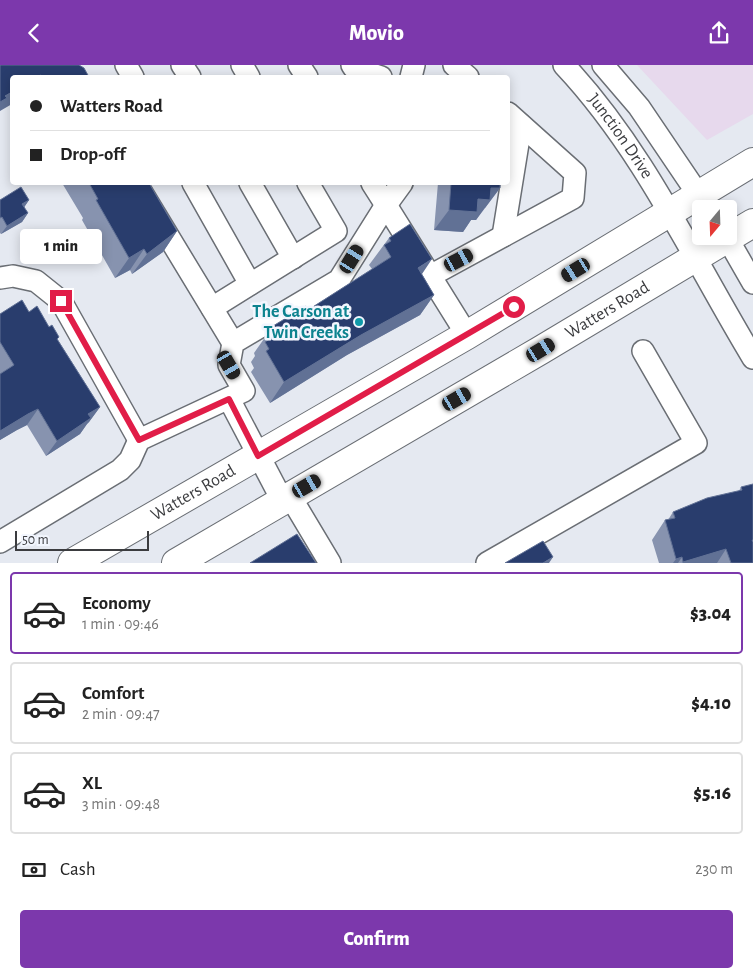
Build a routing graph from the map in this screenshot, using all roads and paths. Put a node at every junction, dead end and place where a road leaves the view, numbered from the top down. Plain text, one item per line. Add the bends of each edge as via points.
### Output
1 (352, 65) edge
2 (454, 65) edge
3 (564, 65) edge
4 (603, 65) edge
5 (375, 75) edge
6 (466, 75) edge
7 (514, 119) edge
8 (510, 162) edge
9 (753, 162) edge
10 (137, 185) edge
11 (194, 185) edge
12 (251, 185) edge
13 (309, 185) edge
14 (373, 185) edge
15 (401, 185) edge
16 (508, 185) edge
17 (702, 200) edge
18 (704, 200) edge
19 (386, 205) junction
20 (692, 205) edge
21 (669, 213) junction
22 (753, 223) edge
23 (336, 231) junction
24 (738, 232) edge
25 (503, 236) junction
26 (716, 245) edge
27 (731, 245) edge
28 (697, 257) junction
29 (293, 258) junction
30 (352, 259) junction
31 (430, 276) junction
32 (0, 278) edge
33 (753, 283) edge
34 (250, 284) junction
35 (212, 308) junction
36 (467, 335) junction
37 (233, 343) junction
38 (643, 351) dead end
39 (753, 358) edge
40 (229, 399) junction
41 (139, 440) junction
42 (258, 456) junction
43 (286, 498) junction
44 (0, 542) edge
45 (72, 563) edge
46 (176, 563) edge
47 (330, 563) edge
48 (487, 563) edge

1 - 5 street
2 - 6 street
3 - 21 street, Junction Drive via 588,90 627,144
4 - 17 street, Junction Drive via 639,107
7 - 8 street
7 - 25 street via 575,173 573,198
9 - 18 main road, Watters Road
10 - 35 street
11 - 34 street
12 - 29 street
13 - 23 street
14 - 19 street
15 - 19 street
16 - 25 street
19 - 30 street
19 - 31 street
20 - 21 main road, Watters Road
21 - 28 street, Junction Drive
21 - 36 main road, Watters Road
22 - 24 main road, Watters Road
23 - 29 street
23 - 30 street
25 - 31 street
26 - 28 main road, Watters Road
27 - 33 street
28 - 39 street, Junction Drive
28 - 43 main road, Watters Road
29 - 34 street
30 - 37 street via 338,280
31 - 36 street
32 - 41 street via 13,276 36,281 61,301
34 - 35 street
35 - 37 street
36 - 42 main road, Watters Road
37 - 40 street via 229,365 244,391
38 - 48 street via 696,443
40 - 41 street
40 - 42 street
41 - 44 street via 130,460 120,470
42 - 43 street
42 - 45 main road, Watters Road
43 - 46 main road, Watters Road
43 - 47 street

